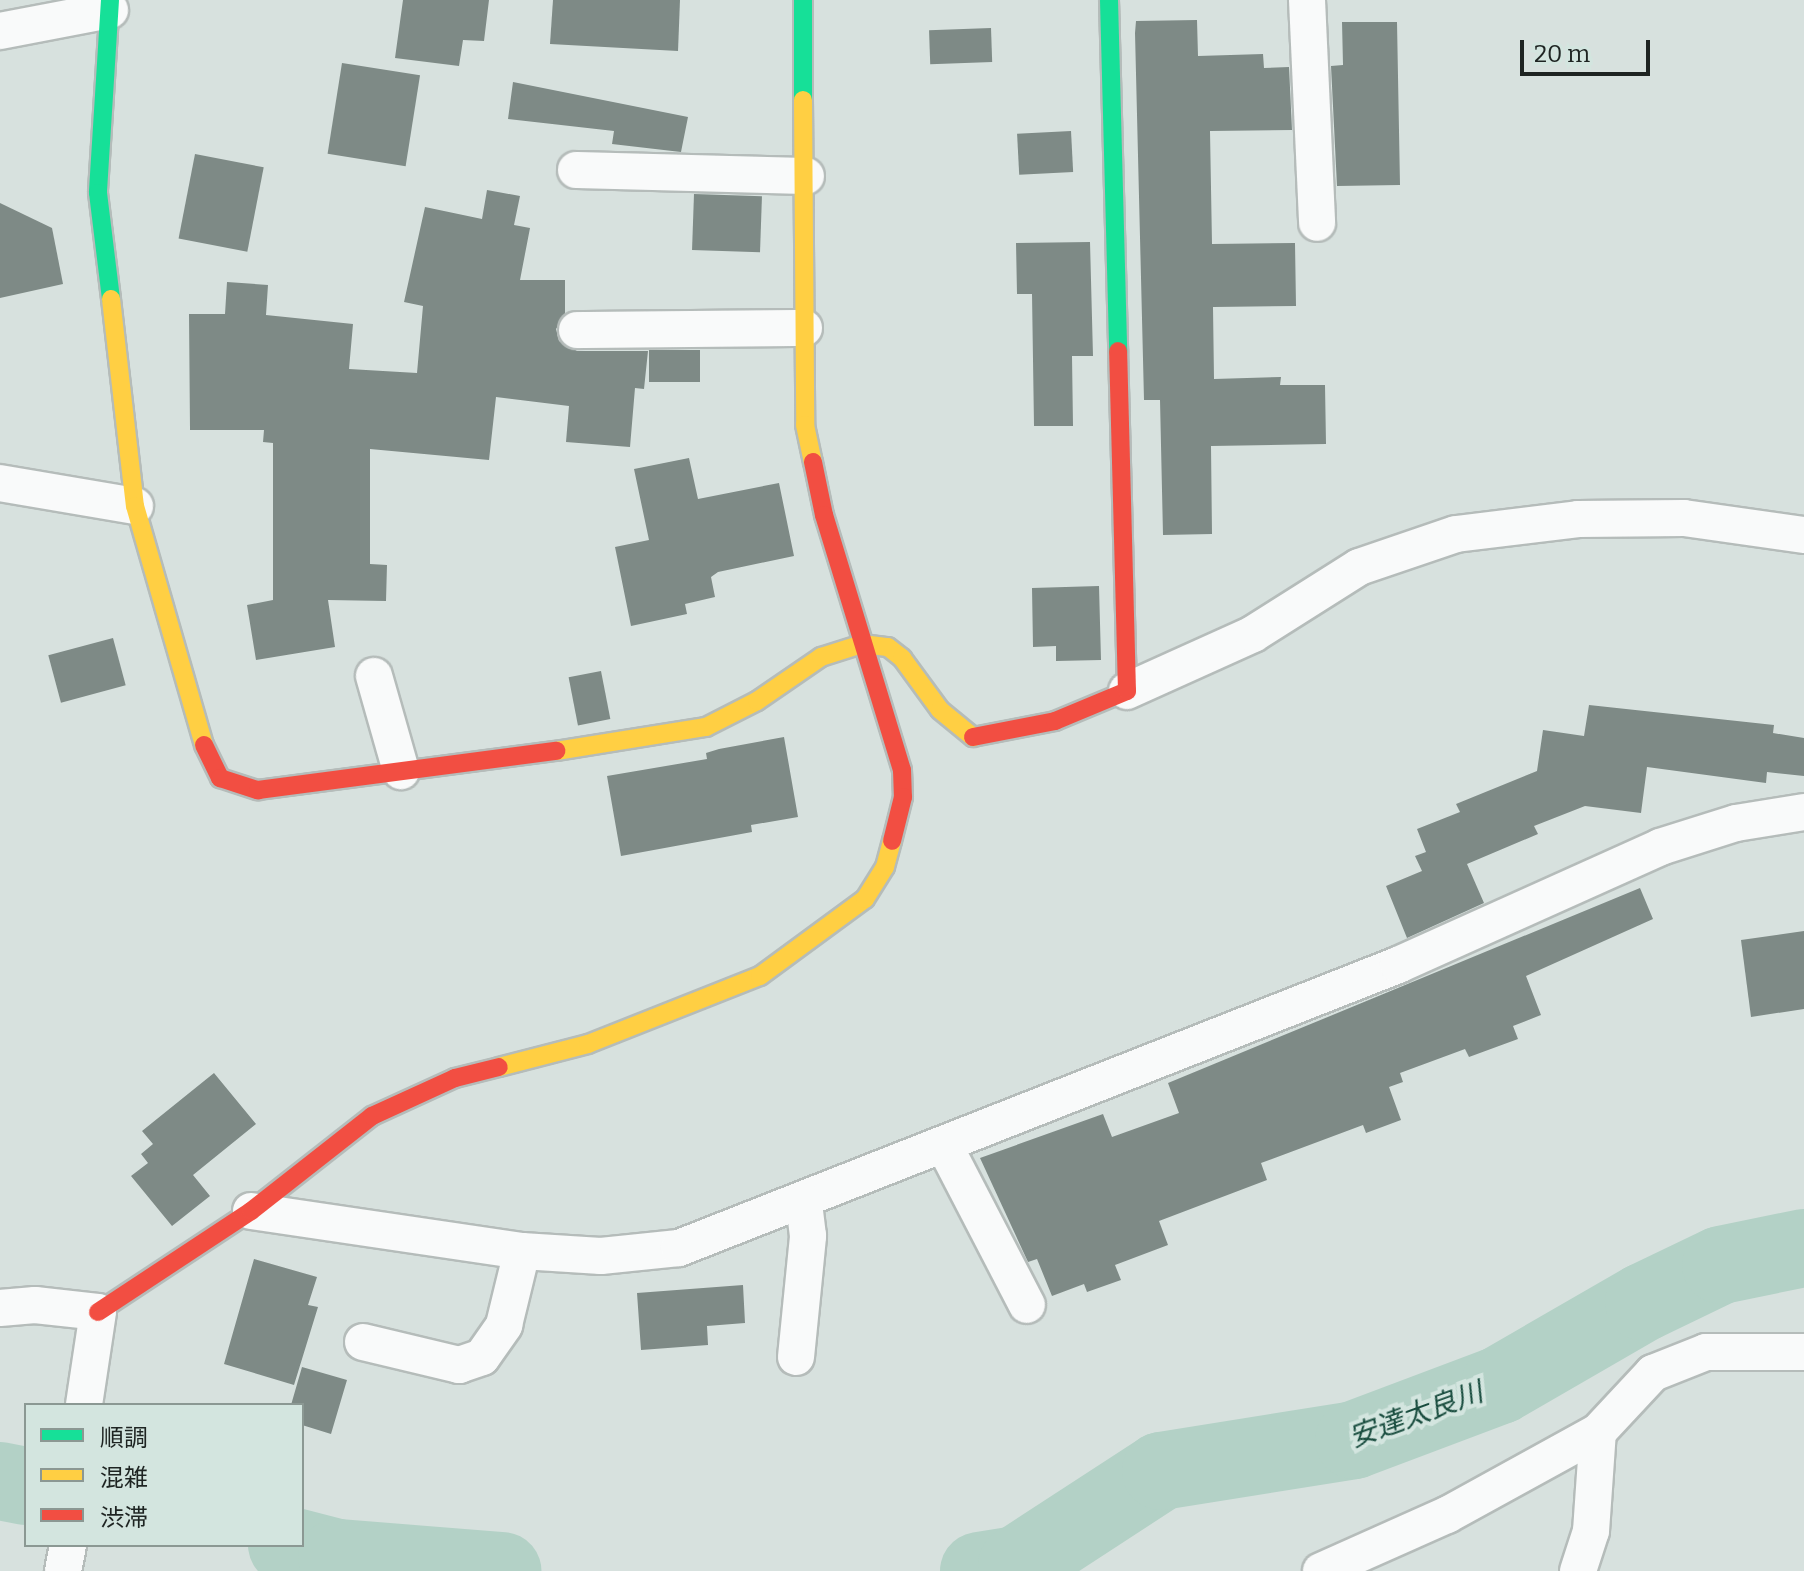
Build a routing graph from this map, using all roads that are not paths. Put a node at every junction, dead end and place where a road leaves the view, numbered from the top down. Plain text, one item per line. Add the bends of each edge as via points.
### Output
1 (803, 0) edge
2 (1109, 0) edge
3 (1307, 0) edge
4 (110, 5) edge
5 (0, 31) edge
6 (576, 170) dead end
7 (806, 176) junction
8 (1317, 223) dead end
9 (804, 328) junction
10 (577, 330) dead end
11 (0, 483) edge
12 (135, 506) junction
13 (1804, 535) edge
14 (862, 644) junction
15 (374, 676) dead end
16 (1127, 691) junction
17 (401, 771) junction
18 (1804, 812) edge
19 (944, 1145) junction
20 (804, 1201) junction
21 (251, 1211) junction
22 (522, 1251) junction
23 (1027, 1305) dead end
24 (0, 1308) edge
25 (98, 1312) junction
26 (363, 1342) dead end
27 (1804, 1352) edge
28 (796, 1357) dead end
29 (84, 1403) edge
30 (1598, 1432) junction
31 (1321, 1571) edge
32 (1578, 1571) edge

1 - 7 street
2 - 16 street
3 - 8 street
4 - 5 street
4 - 12 street via 98,193
6 - 7 street
7 - 9 street
9 - 10 street
9 - 14 street via 805,425 824,515
11 - 12 street
12 - 17 street via 197,730 220,778 258,790
13 - 16 street via 1684,518 1578,519 1456,534 1359,567 1253,634
14 - 16 street via 888,647 902,658 940,710 973,737 1055,721
14 - 17 street via 821,657 757,701 706,727
14 - 21 street via 893,731 903,797 885,867 865,899 760,976 694,1006 588,1044 455,1078 372,1116
15 - 17 street
18 - 19 street via 1736,823 1660,847 1398,965
19 - 20 street
19 - 23 street
20 - 22 street via 679,1248 601,1256
20 - 28 street via 808,1236
21 - 22 street
21 - 25 street
22 - 26 street via 504,1325 482,1357 459,1365
24 - 25 street via 35,1305
25 - 29 street
27 - 30 street via 1706,1352 1653,1373
30 - 31 street via 1447,1515
30 - 32 street via 1591,1531

